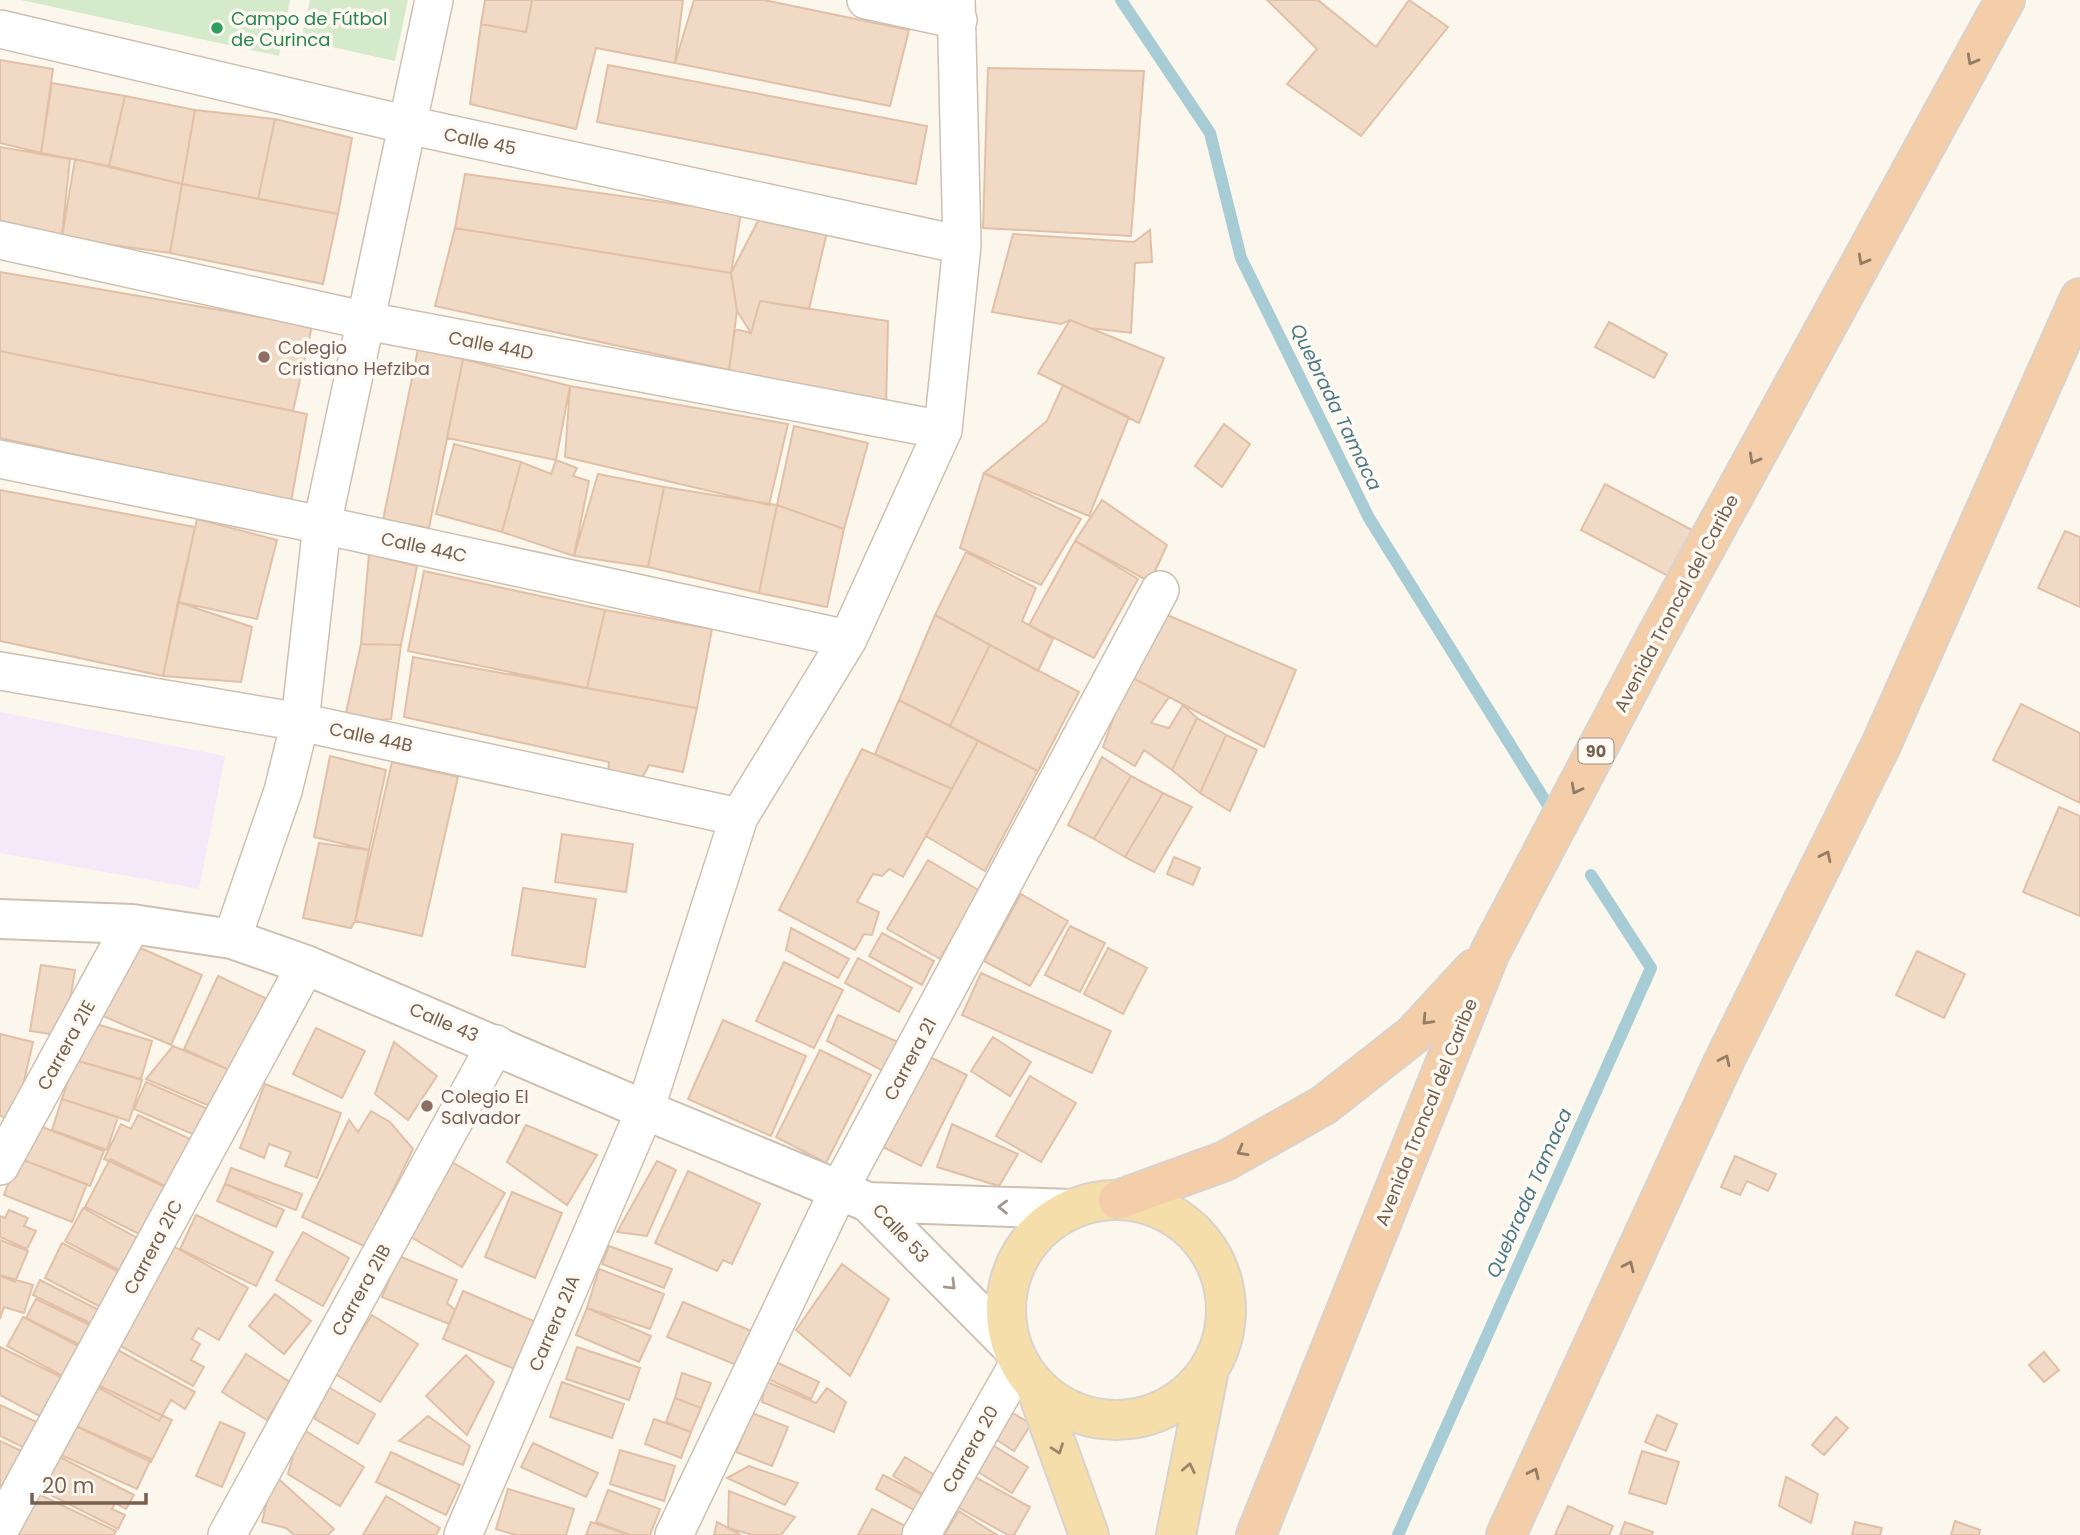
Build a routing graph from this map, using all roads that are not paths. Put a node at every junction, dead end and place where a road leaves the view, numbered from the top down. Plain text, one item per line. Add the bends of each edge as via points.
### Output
1 (434, 0) edge
2 (866, 0) edge
3 (2005, 0) edge
4 (957, 10) edge
5 (0, 29) edge
6 (408, 125) junction
7 (0, 240) edge
8 (962, 245) junction
9 (2080, 298) edge
10 (367, 321) junction
11 (943, 430) junction
12 (0, 459) edge
13 (322, 524) junction
14 (1160, 590) dead end
15 (848, 639) junction
16 (0, 671) edge
17 (300, 722) junction
18 (738, 817) junction
19 (0, 919) edge
20 (132, 925) junction
21 (232, 939) junction
22 (1490, 952) junction
23 (306, 965) junction
24 (496, 1044) junction
25 (645, 1110) junction
26 (11, 1124) edge
27 (0, 1166) edge
28 (853, 1197) junction
29 (1118, 1200) junction
30 (1071, 1209) junction
31 (1021, 1364) junction
32 (1209, 1370) junction
33 (0, 1529) edge
34 (227, 1535) edge
35 (463, 1535) edge
36 (674, 1535) edge
37 (921, 1535) edge
38 (1089, 1535) edge
39 (1176, 1535) edge
40 (1256, 1535) edge
41 (1506, 1535) edge

1 - 6 street
2 - 4 street
3 -> 22 highway, Avenida Troncal del Caribe / 90
4 - 8 street, Carrera 21A
5 - 6 street, Calle 45
6 - 8 street, Calle 45
6 - 10 street
7 - 10 street, Calle 44D
8 - 11 street, Carrera 21A
41 -> 9 highway via 1724,1061 1881,745
10 - 11 street, Calle 44D
10 - 13 street
11 - 15 street, Carrera 21A
12 - 13 street, Calle 44C
13 - 15 street, Calle 44C
13 - 17 street
14 - 28 street, Carrera 21
15 - 18 street, Carrera 21A
16 - 17 street, Calle 44B
17 - 18 street, Calle 44B
17 - 21 street via 284,791
18 - 25 street, Carrera 21A
19 - 20 street, Calle 43
20 - 21 street, Calle 43
20 - 26 street, Carrera 21E
21 - 23 street, Calle 43
22 -> 29 highway via 1413,1035 1324,1105 1225,1161
22 - 40 highway, Avenida Troncal del Caribe / 90
23 - 24 street, Calle 43
23 - 33 street, Carrera 21C
24 - 25 street, Calle 43
24 - 34 street, Carrera 21B
25 - 28 street, Calle 43
25 - 35 street, Carrera 21A
26 - 27 street, Carrera 21E
30 -> 28 street, Calle 53
28 -> 31 street, Calle 53
28 - 36 street, Carrera 21
29 - 30 main road via 1094,1201
29 - 32 main road via 1147,1204 1174,1216 1197,1235 1213,1258 1224,1286 1226,1314 1222,1343
30 - 31 main road via 1043,1226 1021,1251 1009,1281 1004,1314
31 - 32 main road via 1061,1406 1093,1418 1126,1420 1158,1412 1187,1394
31 - 37 street, Carrera 20
31 -> 38 main road
39 -> 32 main road

